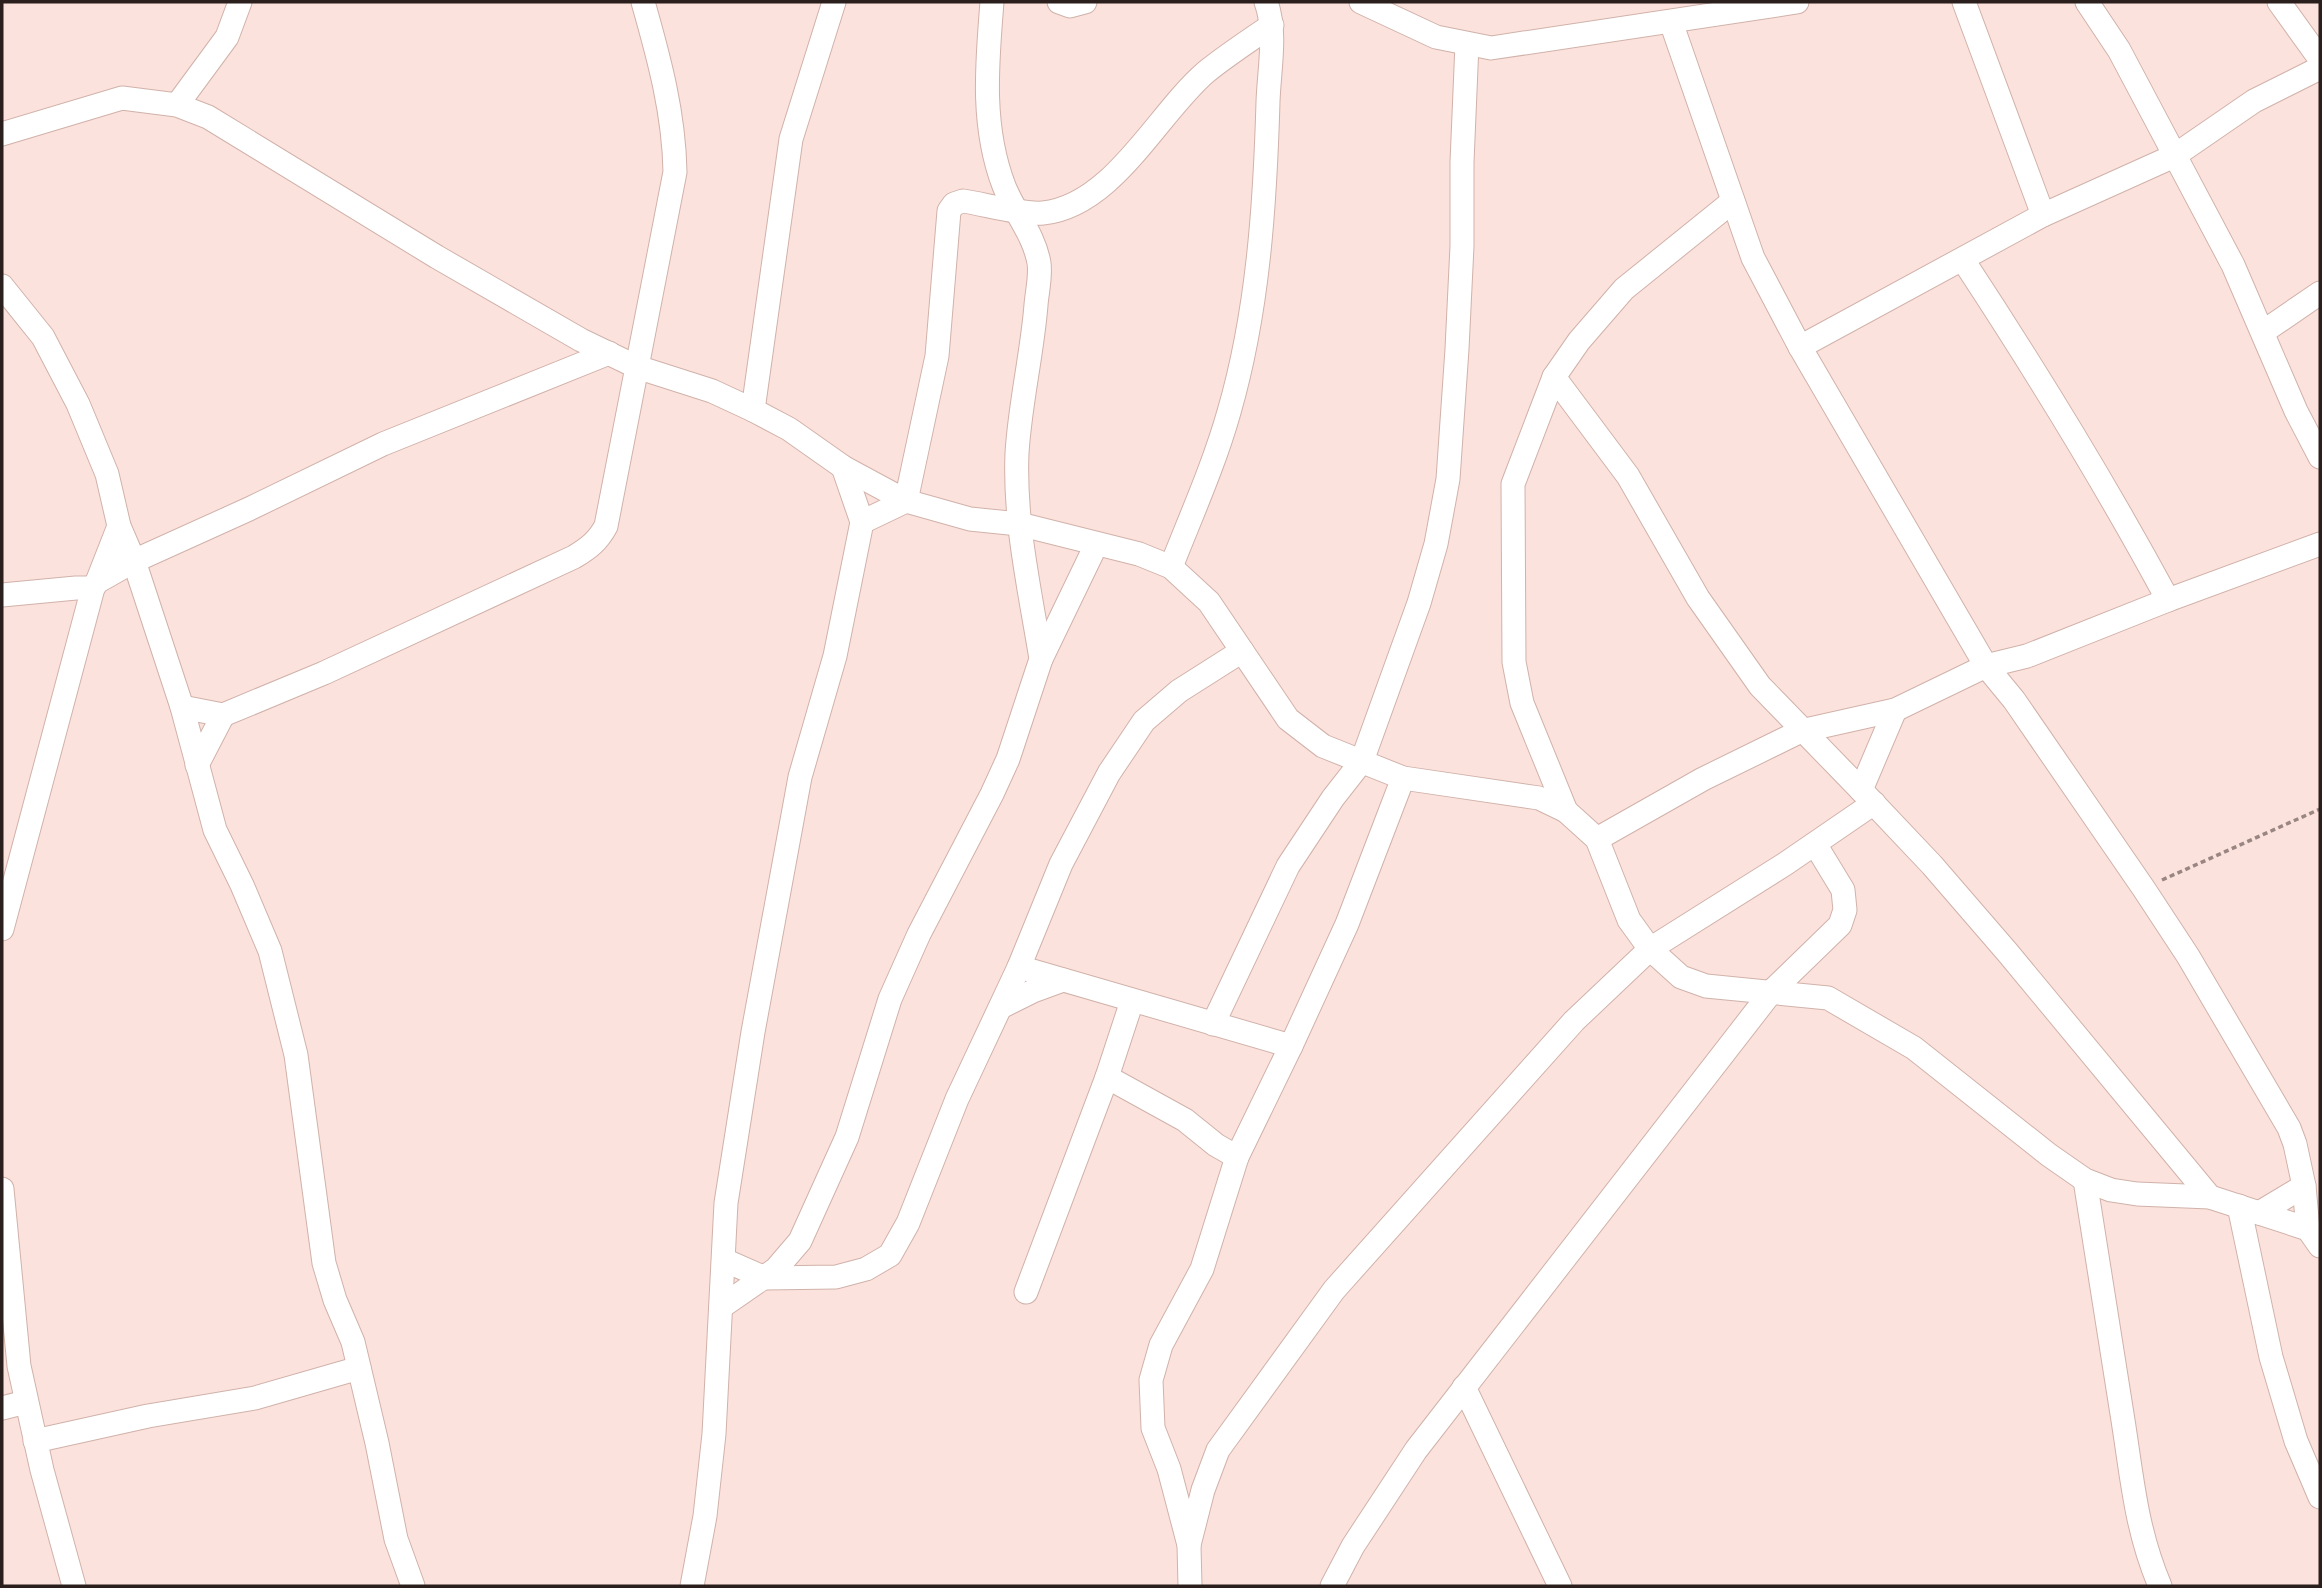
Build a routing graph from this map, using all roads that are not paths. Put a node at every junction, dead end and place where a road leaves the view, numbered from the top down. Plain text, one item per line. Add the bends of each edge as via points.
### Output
1 (240, 2) edge
2 (643, 2) edge
3 (834, 2) edge
4 (992, 2) edge
5 (1059, 2) edge
6 (1085, 2) edge
7 (1361, 2) edge
8 (1797, 2) edge
9 (1965, 2) edge
10 (2087, 2) edge
11 (2279, 2) edge
12 (1269, 9) edge
13 (1671, 22) junction
14 (1467, 44) junction
15 (2320, 59) edge
16 (2320, 68) edge
17 (177, 105) junction
18 (2, 134) edge
19 (2174, 156) junction
20 (1732, 201) junction
21 (1015, 210) junction
22 (2043, 215) junction
23 (1963, 260) junction
24 (2, 286) edge
25 (2320, 293) edge
26 (2263, 332) junction
27 (1800, 347) junction
28 (609, 353) junction
29 (637, 367) junction
30 (1554, 377) junction
31 (753, 410) junction
32 (2320, 457) edge
33 (843, 467) junction
34 (906, 501) junction
35 (862, 522) junction
36 (1019, 524) junction
37 (120, 526) junction
38 (2320, 544) edge
39 (1096, 545) junction
40 (134, 561) junction
41 (1171, 567) junction
42 (95, 585) junction
43 (2, 595) edge
44 (2168, 600) junction
45 (1242, 651) junction
46 (2027, 656) junction
47 (1041, 659) junction
48 (1986, 666) junction
49 (2014, 700) junction
50 (182, 707) junction
51 (1895, 710) junction
52 (223, 715) junction
53 (1801, 730) junction
54 (1362, 761) junction
55 (197, 765) junction
56 (1403, 778) junction
57 (1868, 796) junction
58 (1566, 811) junction
59 (1597, 839) junction
60 (1815, 844) junction
61 (2, 929) edge
62 (1650, 949) junction
63 (1019, 967) junction
64 (1063, 980) junction
65 (1772, 991) junction
66 (1132, 1000) junction
67 (1001, 1007) junction
68 (1213, 1024) junction
69 (1292, 1046) junction
70 (1107, 1077) junction
71 (1237, 1157) junction
72 (2085, 1180) junction
73 (2, 1189) edge
74 (2310, 1191) edge
75 (2210, 1197) junction
76 (2249, 1210) junction
77 (2314, 1238) edge
78 (724, 1260) junction
79 (765, 1278) junction
80 (1026, 1292) dead end
81 (722, 1307) junction
82 (359, 1368) junction
83 (1464, 1387) junction
84 (26, 1402) junction
85 (2, 1408) edge
86 (35, 1441) junction
87 (2320, 1497) edge
88 (1189, 1545) junction
89 (74, 1586) edge
90 (412, 1586) edge
91 (692, 1586) edge
92 (1190, 1586) edge
93 (1332, 1586) edge
94 (1560, 1586) edge
95 (2160, 1586) edge

1 - 17 street via 227,37
2 - 29 street via 663,69 675,172
3 - 31 street via 791,138
4 - 21 street via 987,108 994,151
5 - 6 street via 1070,6
7 - 14 street via 1436,37
8 - 13 street
9 - 22 street
10 - 19 street via 2119,50
11 - 15 street
12 - 21 street via 1205,73 1124,166 1090,193 1065,209 1040,214
12 - 41 street via 1258,267 1229,412
13 - 14 street via 1491,48
13 - 20 street
14 - 54 street via 1462,246 1448,479 1419,603
16 - 19 street via 2254,101
17 - 18 street via 122,98
17 - 28 street via 208,117 437,257
19 - 22 street
19 - 26 street
20 - 27 street via 1753,258
20 - 30 street via 1625,289
21 - 34 street via 963,201 949,211 937,356
21 - 36 street via 1040,265 1017,454
22 - 23 street
23 - 27 street
23 - 44 street via 2112,496
24 - 37 street via 43,337 78,404 107,474
25 - 26 street
26 - 32 street
27 - 48 street
28 - 29 street
28 - 40 street via 383,444
29 - 31 street via 712,391
29 - 52 street via 606,526 590,548 324,673
30 - 53 street via 1628,476 1698,598 1759,686
30 - 58 street via 1513,484 1514,662 1522,703
31 - 33 street
33 - 34 street
33 - 35 street
34 - 35 street
34 - 36 street via 970,519
35 - 78 street via 835,656 798,790 726,1203
36 - 39 street
36 - 47 street
37 - 40 street
37 - 42 street
38 - 44 street
39 - 41 street
39 - 47 street
40 - 42 street
40 - 50 street
41 - 45 street via 1209,602
42 - 43 street
42 - 61 street
44 - 46 street
45 - 54 street via 1288,719 1323,746
45 - 63 street via 1179,691 1144,721 1108,773 1061,864
46 - 48 street
46 - 49 street
47 - 79 street via 1003,771 890,999 847,1137 800,1241
48 - 49 street
48 - 51 street
49 - 74 street via 2201,978 2288,1128
50 - 52 street
50 - 55 street
51 - 53 street
51 - 57 street
52 - 55 street
53 - 57 street
53 - 59 street
54 - 56 street
54 - 68 street via 1288,866
55 - 82 street via 215,830 270,951 296,1055 324,1263
56 - 58 street via 1539,798
56 - 69 street via 1347,924
57 - 60 street
57 - 75 street via 2008,953
58 - 59 street
59 - 62 street via 1629,920
60 - 62 street
60 - 65 street via 1843,890 1845,910 1839,925
62 - 65 street via 1681,977 1706,986
62 - 88 street via 1574,1021 1334,1290 1218,1450
63 - 64 street
63 - 67 street
64 - 66 street
64 - 67 street
65 - 72 street via 1828,998 1914,1048
65 - 83 street
66 - 68 street
66 - 70 street
67 - 79 street via 890,1255 866,1269 836,1276
68 - 69 street
69 - 71 street
70 - 71 street via 1185,1120
70 - 80 street
71 - 88 street via 1202,1269 1161,1345 1151,1380 1153,1428
72 - 75 street via 2137,1194
72 - 95 street via 2134,1503
73 - 84 street
74 - 76 street
74 - 77 street
75 - 76 street
76 - 77 street
76 - 87 street via 2271,1357 2296,1441
78 - 79 street
78 - 81 street
79 - 81 street
81 - 91 street via 705,1516
82 - 86 street via 255,1398
82 - 90 street via 396,1539
83 - 93 street via 1416,1450
83 - 94 street
84 - 85 street
84 - 86 street
86 - 89 street
88 - 92 street

